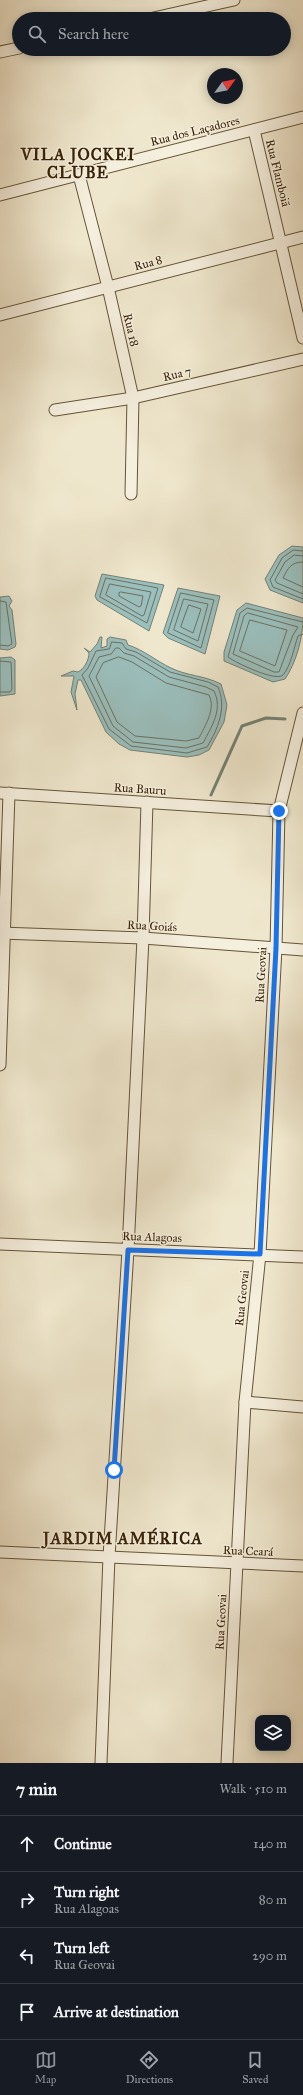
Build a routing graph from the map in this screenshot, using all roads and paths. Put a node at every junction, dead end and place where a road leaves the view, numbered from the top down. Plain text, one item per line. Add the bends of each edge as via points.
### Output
1 (234, 0) edge
2 (180, 12) edge
3 (12, 49) edge
4 (0, 52) edge
5 (303, 117) edge
6 (254, 130) junction
7 (79, 175) junction
8 (0, 195) edge
9 (303, 237) edge
10 (281, 242) junction
11 (108, 287) junction
12 (0, 315) edge
13 (303, 338) edge
14 (303, 359) edge
15 (133, 398) junction
16 (55, 410) dead end
17 (131, 494) dead end
18 (303, 712) edge
19 (4, 793) edge
20 (147, 802) junction
21 (279, 811) junction
22 (2, 933) edge
23 (143, 938) junction
24 (276, 948) junction
25 (303, 950) edge
26 (0, 1065) edge
27 (0, 1244) edge
28 (128, 1250) junction
29 (260, 1254) junction
30 (303, 1257) edge
31 (245, 1402) junction
32 (303, 1408) edge
33 (0, 1552) edge
34 (109, 1558) junction
35 (236, 1564) junction
36 (303, 1566) edge
37 (101, 1763) edge
38 (227, 1763) edge

1 - 2 street
3 - 4 street
5 - 6 street, Rua dos Laçadores
6 - 7 street, Rua dos Laçadores
6 - 10 street, Rua Flamboiã
7 - 8 street, Rua dos Laçadores
7 - 11 street, Rua 18
9 - 10 street, Rua 8
10 - 11 street, Rua 8
10 - 13 street, Rua Flamboiã
11 - 12 street, Rua 8
11 - 15 street, Rua 18
14 - 15 street, Rua 7
15 - 16 street, Rua 7
15 - 17 street, Rua 18
18 - 21 street, Rua Geovai
19 - 20 street, Rua Bauru
19 - 22 street
20 - 21 street, Rua Bauru
20 - 23 street
21 - 24 street, Rua Geovai
22 - 23 street, Rua Goiás
22 - 26 street
23 - 24 street, Rua Goiás
23 - 28 street
24 - 25 street, Rua Goiás
24 - 29 street, Rua Geovai
27 - 28 street, Rua Alagoas
28 - 29 street, Rua Alagoas
28 - 34 street
29 - 30 street, Rua Alagoas
29 - 31 street, Rua Geovai
31 - 32 street
31 - 35 street, Rua Geovai
33 - 34 street, Rua Ceará
34 - 35 street, Rua Ceará
34 - 37 street
35 - 36 street, Rua Ceará
35 - 38 street, Rua Geovai

